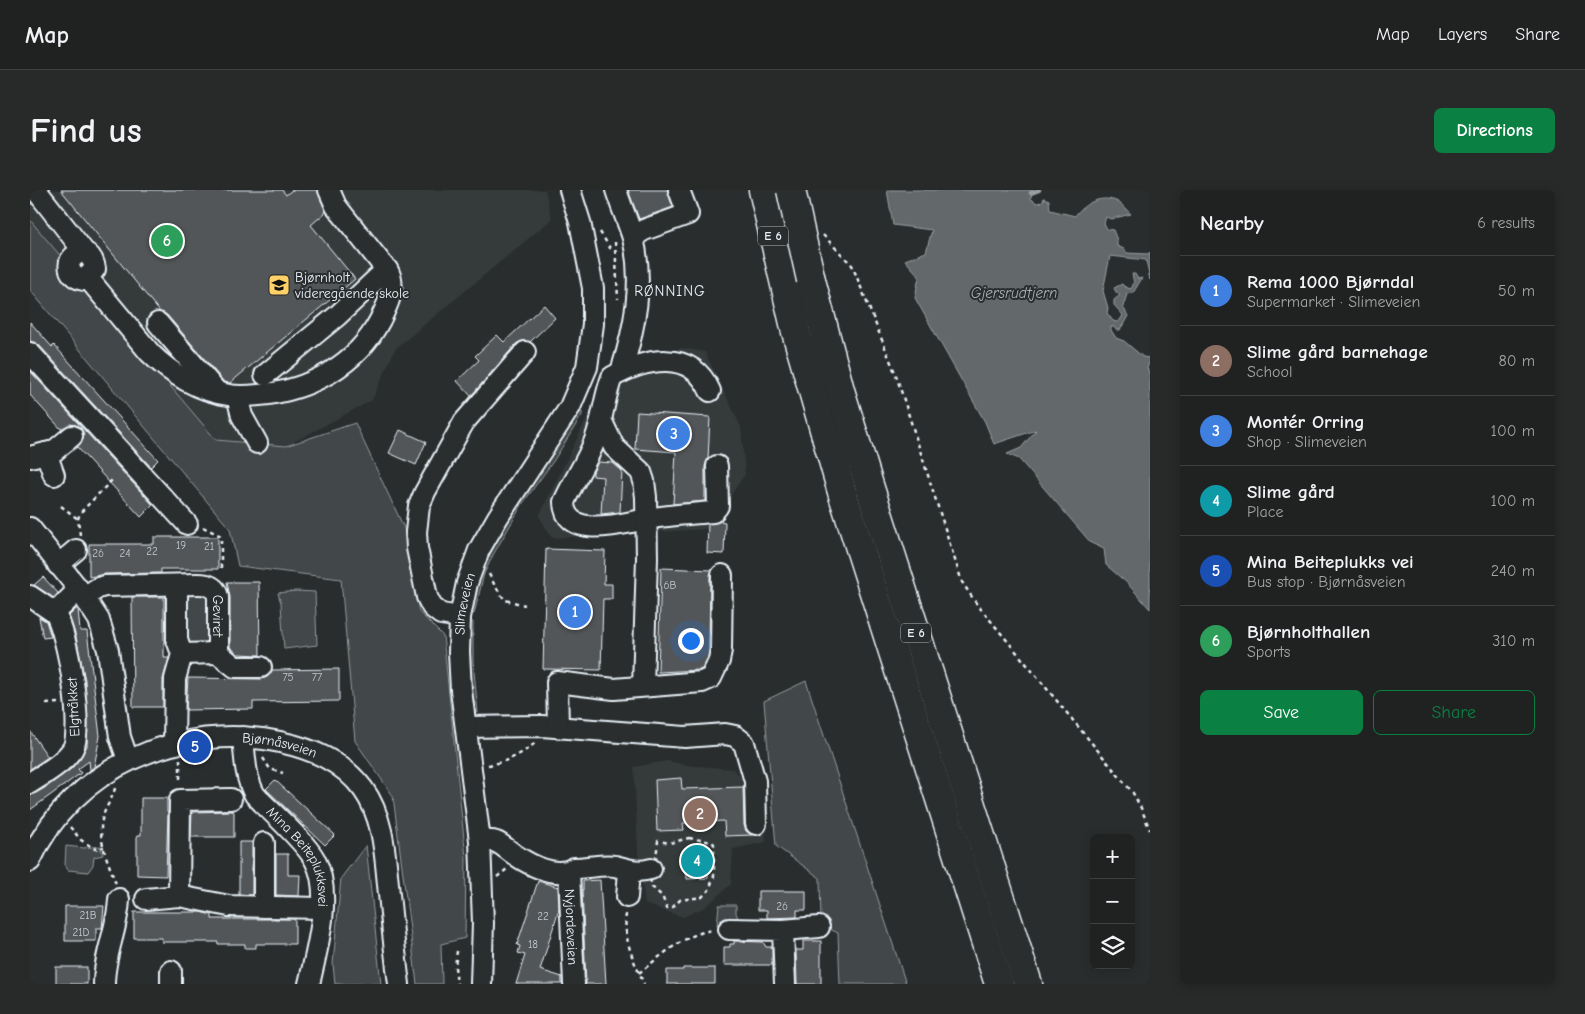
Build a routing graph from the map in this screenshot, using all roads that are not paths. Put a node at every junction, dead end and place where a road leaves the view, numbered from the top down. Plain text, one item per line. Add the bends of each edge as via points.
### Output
1 (36, 190) edge
2 (329, 190) edge
3 (560, 190) edge
4 (570, 190) edge
5 (616, 190) edge
6 (680, 190) edge
7 (763, 190) edge
8 (791, 190) edge
9 (623, 238) junction
10 (585, 255) junction
11 (387, 269) junction
12 (158, 323) dead end
13 (525, 352) dead end
14 (30, 353) edge
15 (621, 372) junction
16 (265, 375) dead end
17 (579, 388) junction
18 (710, 391) dead end
19 (227, 394) junction
20 (605, 396) junction
21 (602, 422) junction
22 (72, 436) dead end
23 (258, 443) dead end
24 (38, 455) edge
25 (717, 466) dead end
26 (54, 475) dead end
27 (646, 519) junction
28 (187, 524) road end
29 (30, 528) edge
30 (76, 550) road end
31 (58, 564) junction
32 (722, 575) dead end
33 (177, 585) junction
34 (82, 594) junction
35 (30, 596) edge
36 (55, 612) junction
37 (460, 617) junction
38 (218, 653) junction
39 (182, 654) junction
40 (261, 666) dead end
41 (643, 686) junction
42 (466, 727) junction
43 (558, 727) junction
44 (243, 737) junction
45 (177, 750) junction
46 (128, 760) junction
47 (30, 783) edge
48 (231, 799) dead end
49 (756, 824) dead end
50 (480, 840) junction
51 (264, 843) dead end
52 (30, 861) edge
53 (651, 869) road end
54 (569, 871) junction
55 (629, 871) junction
56 (179, 896) junction
57 (628, 897) road end
58 (119, 899) road end
59 (146, 899) dead end
60 (264, 907) junction
61 (322, 908) junction
62 (819, 927) dead end
63 (729, 929) road end
64 (783, 930) junction
65 (104, 984) edge
66 (309, 984) edge
67 (399, 984) edge
68 (481, 984) edge
69 (574, 984) edge
70 (785, 984) edge
71 (999, 984) edge
72 (1028, 984) edge

1 - 19 street via 92,259 95,269 88,277 160,363 182,378
2 - 11 street via 336,206
3 - 10 street, Slimeveien via 571,226
4 - 10 street, Slimeveien via 580,222
5 - 9 street
6 - 9 street via 688,214
7 - 71 highway, E 6 via 783,281 842,492
8 - 72 highway, E 6, bridge via 840,390
9 - 15 street via 638,265 639,291
10 - 17 street, Slimeveien via 593,288 593,324 587,367
11 - 16 street via 337,316
11 - 19 street via 392,285 378,325 340,366 296,389 274,394
12 - 19 street
13 - 37 street via 464,422 420,506 417,548 427,597 441,614
14 - 28 street
15 - 18 street via 630,367 672,361 697,372
15 - 20 street via 612,377
17 - 20 street
17 - 37 street, Slimeveien via 560,425 479,550 467,582
19 - 23 street
20 - 21 street
21 - 27 street via 614,447 641,472
21 - 27 street via 564,502 567,517 582,525 607,526
22 - 24 street via 54,451
24 - 26 street
25 - 27 street via 718,506 713,512
27 - 41 street
29 - 31 street
30 - 31 street
31 - 34 street
32 - 41 street via 721,650 713,676 702,682
33 - 34 street, Geviret via 105,586
33 - 38 street, Geviret via 204,584 215,590 218,597
33 - 39 street via 176,640
34 - 36 street via 72,596
34 - 46 street via 97,616 106,638 120,737
35 - 36 street
36 - 47 street, Elgtråkket via 72,674 76,741 65,758
37 - 42 street, Slimeveien via 460,669
38 - 39 street, Geviret
38 - 40 street, Geviret via 235,667
39 - 45 street via 175,679
41 - 43 street via 614,689 557,682
42 - 43 street
42 - 50 street, Slimeveien
43 - 49 street via 685,737 734,736 744,743 755,781
44 - 45 street, Bjørnåsveien via 208,738
44 - 61 street, Mina Beiteplukksvei via 250,785 255,795 315,861 320,877
44 - 67 street, Bjørnåsveien via 295,745 325,756 355,779 369,798 384,846
45 - 46 street, Bjørnåsveien
46 - 52 street, Bjørnåsveien via 80,793 66,807 47,830
48 - 56 street via 180,800
50 - 54 street, Nyjordeveien via 495,841 540,868
50 - 68 street, Slimeveien
51 - 60 street
53 - 55 street, Nyjordeveien
54 - 55 street, Nyjordeveien via 614,866
54 - 69 street, Nyjordeveien
55 - 57 street
56 - 59 street
56 - 60 street via 229,906
58 - 65 street via 104,966
60 - 61 street
61 - 66 street, Mina Beiteplukksvei
62 - 64 street
63 - 64 street
64 - 70 street

